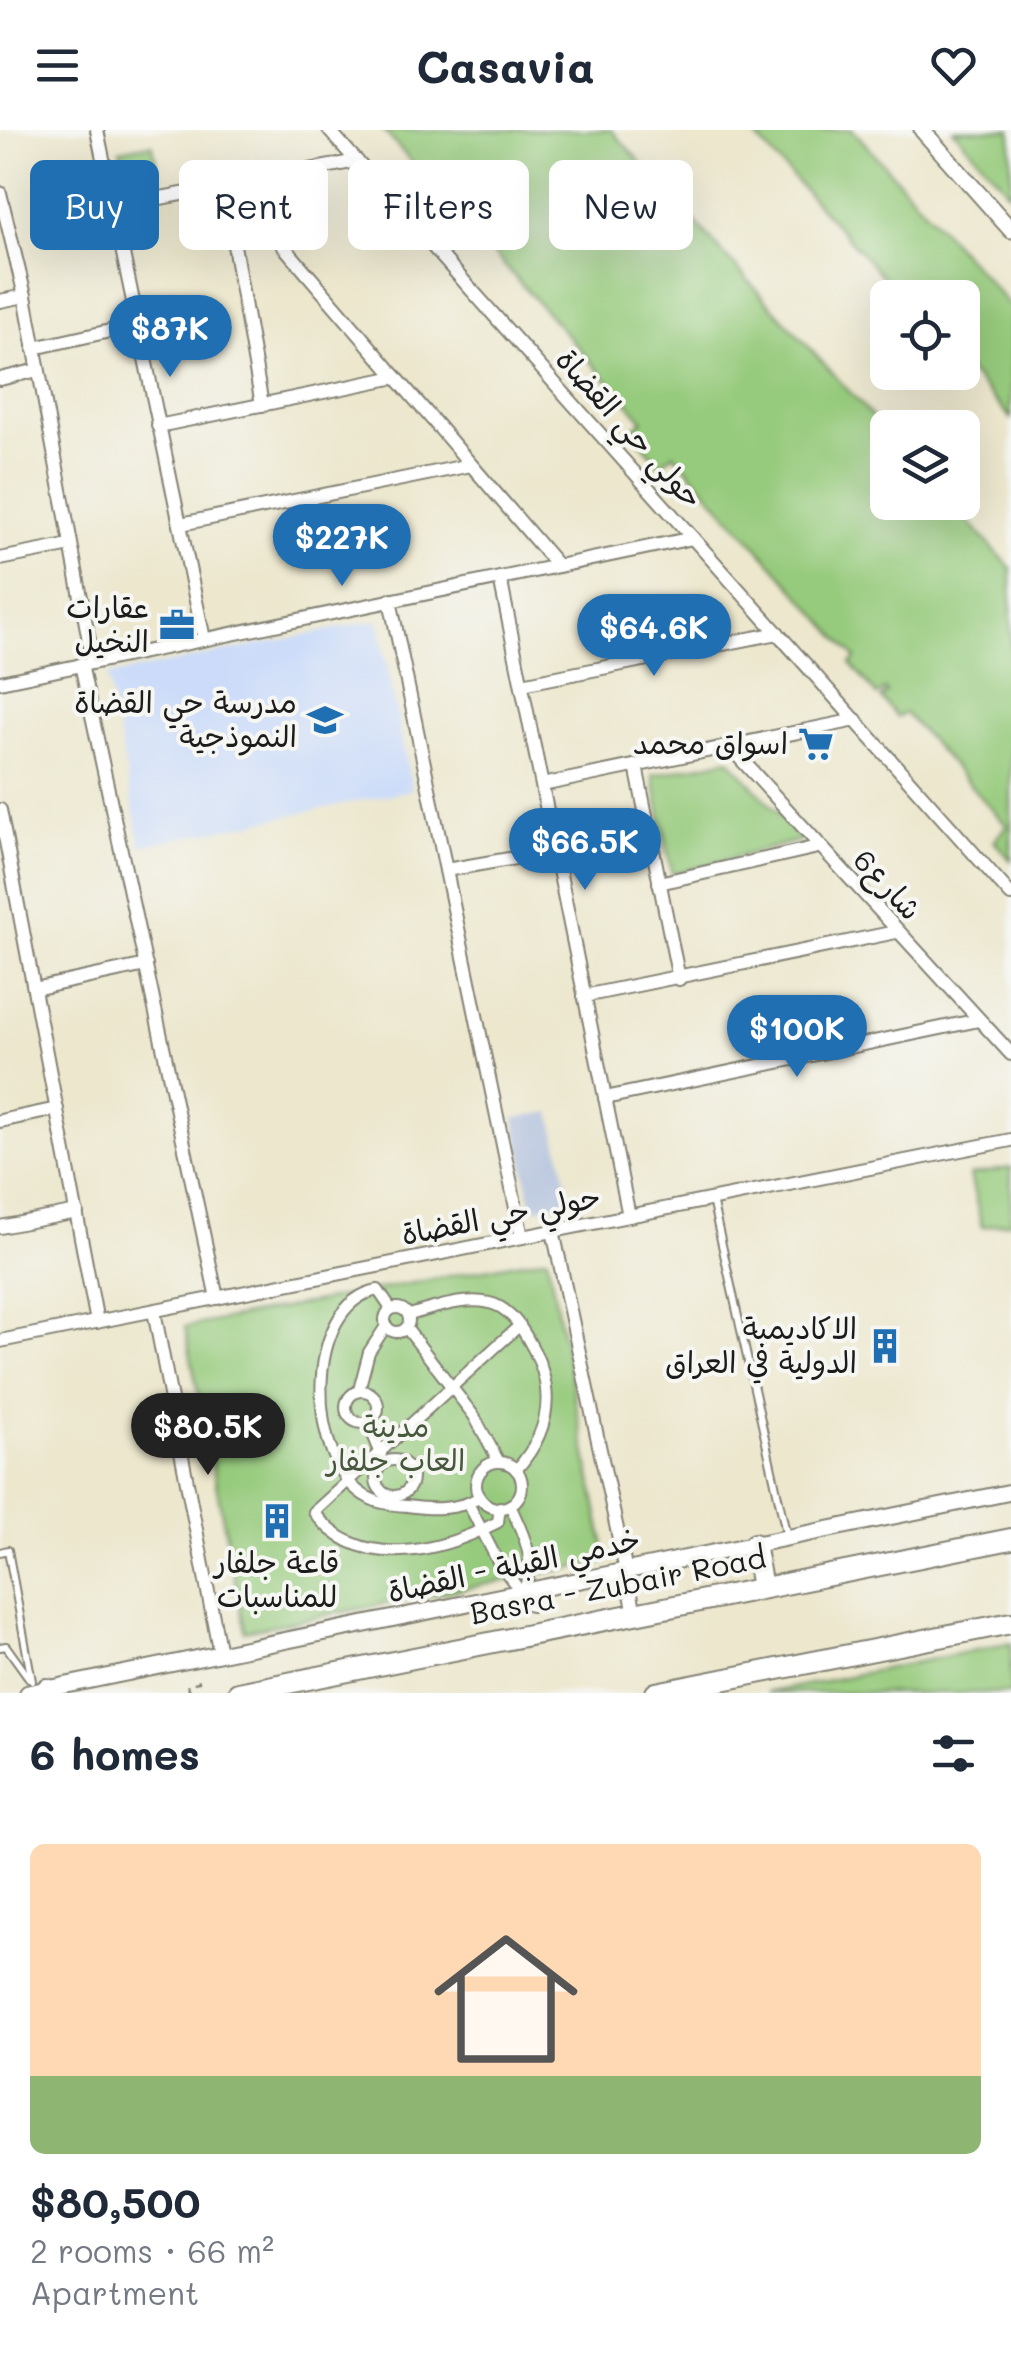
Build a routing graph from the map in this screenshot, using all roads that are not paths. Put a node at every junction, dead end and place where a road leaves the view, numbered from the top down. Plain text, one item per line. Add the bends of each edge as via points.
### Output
1 (97, 130) edge
2 (329, 130) edge
3 (932, 134) edge
4 (103, 160) edge
5 (356, 160) edge
6 (0, 193) edge
7 (1011, 230) edge
8 (121, 250) edge
9 (238, 250) edge
10 (283, 250) edge
11 (436, 250) edge
12 (24, 296) junction
13 (0, 301) edge
14 (136, 325) junction
15 (34, 348) junction
16 (38, 370) junction
17 (0, 378) edge
18 (396, 378) junction
19 (262, 405) junction
20 (158, 426) junction
21 (471, 464) junction
22 (181, 524) junction
23 (693, 538) junction
24 (71, 544) junction
25 (0, 559) edge
26 (558, 566) junction
27 (500, 578) junction
28 (390, 600) junction
29 (778, 633) junction
30 (204, 639) junction
31 (87, 663) junction
32 (0, 682) edge
33 (522, 684) junction
34 (856, 720) junction
35 (729, 746) junction
36 (636, 766) junction
37 (542, 785) junction
38 (0, 810) edge
39 (818, 848) junction
40 (555, 851) junction
41 (446, 870) junction
42 (660, 883) junction
43 (1011, 895) edge
44 (17, 898) junction
45 (0, 902) edge
46 (896, 932) junction
47 (146, 965) junction
48 (679, 979) junction
49 (34, 988) junction
50 (584, 996) junction
51 (979, 1020) junction
52 (1011, 1054) edge
53 (605, 1098) junction
54 (57, 1109) junction
55 (0, 1121) edge
56 (1011, 1140) edge
57 (712, 1200) junction
58 (76, 1212) junction
59 (629, 1216) junction
60 (0, 1227) edge
61 (553, 1231) junction
62 (522, 1238) junction
63 (217, 1298) junction
64 (391, 1309) junction
65 (154, 1311) junction
66 (409, 1316) junction
67 (97, 1322) junction
68 (520, 1325) junction
69 (386, 1326) junction
70 (407, 1329) junction
71 (0, 1341) edge
72 (451, 1387) junction
73 (359, 1390) junction
74 (368, 1422) junction
75 (382, 1457) junction
76 (499, 1462) junction
77 (516, 1470) junction
78 (348, 1480) junction
79 (1011, 1492) edge
80 (480, 1497) junction
81 (468, 1503) junction
82 (505, 1506) junction
83 (482, 1530) junction
84 (753, 1538) junction
85 (787, 1538) junction
86 (1011, 1539) edge
87 (0, 1552) edge
88 (626, 1570) junction
89 (762, 1587) junction
90 (527, 1599) junction
91 (635, 1613) junction
92 (1011, 1623) edge
93 (1, 1644) edge
94 (220, 1654) junction
95 (39, 1689) edge
96 (238, 1693) edge
97 (656, 1693) edge

1 - 4 street
2 - 5 street, حولي حي القضاة
3 - 7 street
6 - 12 street
8 - 14 street
9 - 19 street
10 - 18 street
11 - 23 street, حولي حي القضاة
12 - 13 street
12 - 15 street
14 - 15 street
14 - 20 street
15 - 16 street
16 - 17 street
16 - 24 street
18 - 19 street
18 - 21 street
19 - 20 street
20 - 22 street
21 - 22 street
21 - 26 street
22 - 30 street
23 - 26 street
23 - 29 street, حولي حي القضاة
24 - 25 street
24 - 31 street
26 - 27 street
27 - 28 street
27 - 33 street
28 - 30 street
28 - 41 street
29 - 33 street
29 - 34 street, حولي حي القضاة
30 - 31 street
31 - 32 street
31 - 47 street
33 - 37 street
34 - 35 street
34 - 43 street, حولي حي القضاة
35 - 36 street
35 - 39 street, شارع6
36 - 37 street
36 - 42 street
37 - 40 street
38 - 44 street
39 - 42 street
39 - 46 street, شارع6
40 - 41 street
40 - 50 street
41 - 62 street
42 - 48 street
44 - 45 street
44 - 49 street
46 - 48 street
46 - 51 street, شارع6
47 - 49 street
47 - 63 street
48 - 50 street
49 - 54 street
50 - 53 street
51 - 52 street, شارع6
51 - 53 street
53 - 59 street
54 - 55 street
54 - 58 street
56 - 57 street, حولي حي القضاة
57 - 59 street, حولي حي القضاة
57 - 85 lane
58 - 60 street
58 - 67 street
59 - 61 street, حولي حي القضاة
61 - 62 street, حولي حي القضاة
61 - 88 street
62 - 63 street, حولي حي القضاة
63 - 65 street, حولي حي القضاة
64 - 66 street
64 - 69 street
64 - 78 street via 378,1290 360,1293 324,1357 324,1424
65 - 67 street, حولي حي القضاة
65 - 94 street
66 - 68 street via 472,1302 499,1306
66 - 70 street
67 - 71 street, حولي حي القضاة
68 - 72 street
68 - 77 street via 545,1370 548,1405 534,1450
69 - 70 street via 396,1333
69 - 73 street
70 - 72 street
72 - 75 street
72 - 76 street
73 - 74 street via 378,1402
73 - 74 street via 346,1402 346,1412 351,1420
74 - 75 street
75 - 78 street
76 - 77 street
76 - 80 street via 479,1474
77 - 82 street via 522,1485
78 - 81 street via 369,1498 392,1505 448,1510
78 - 83 street via 314,1512 344,1540 396,1552 430,1550
79 - 85 street, خدمي القبلة - القضاة
80 - 81 street
80 - 82 street
81 - 83 street
82 - 83 street via 498,1522
82 - 90 street via 529,1550
83 - 90 street
84 - 85 street, خدمي القبلة - القضاة
84 - 88 street, خدمي القبلة - القضاة
84 - 89 highway
86 - 89 highway, Basra - Zubair Road
87 - 95 lane via 8,1550
88 - 90 street, خدمي القبلة - القضاة
88 - 91 street
89 - 91 highway, Basra - Zubair Road
90 - 94 street, خدمي القبلة - القضاة
91 - 96 highway, Basra - Zubair Road
92 - 97 highway
93 - 95 lane
94 - 95 street, خدمي القبلة - القضاة

